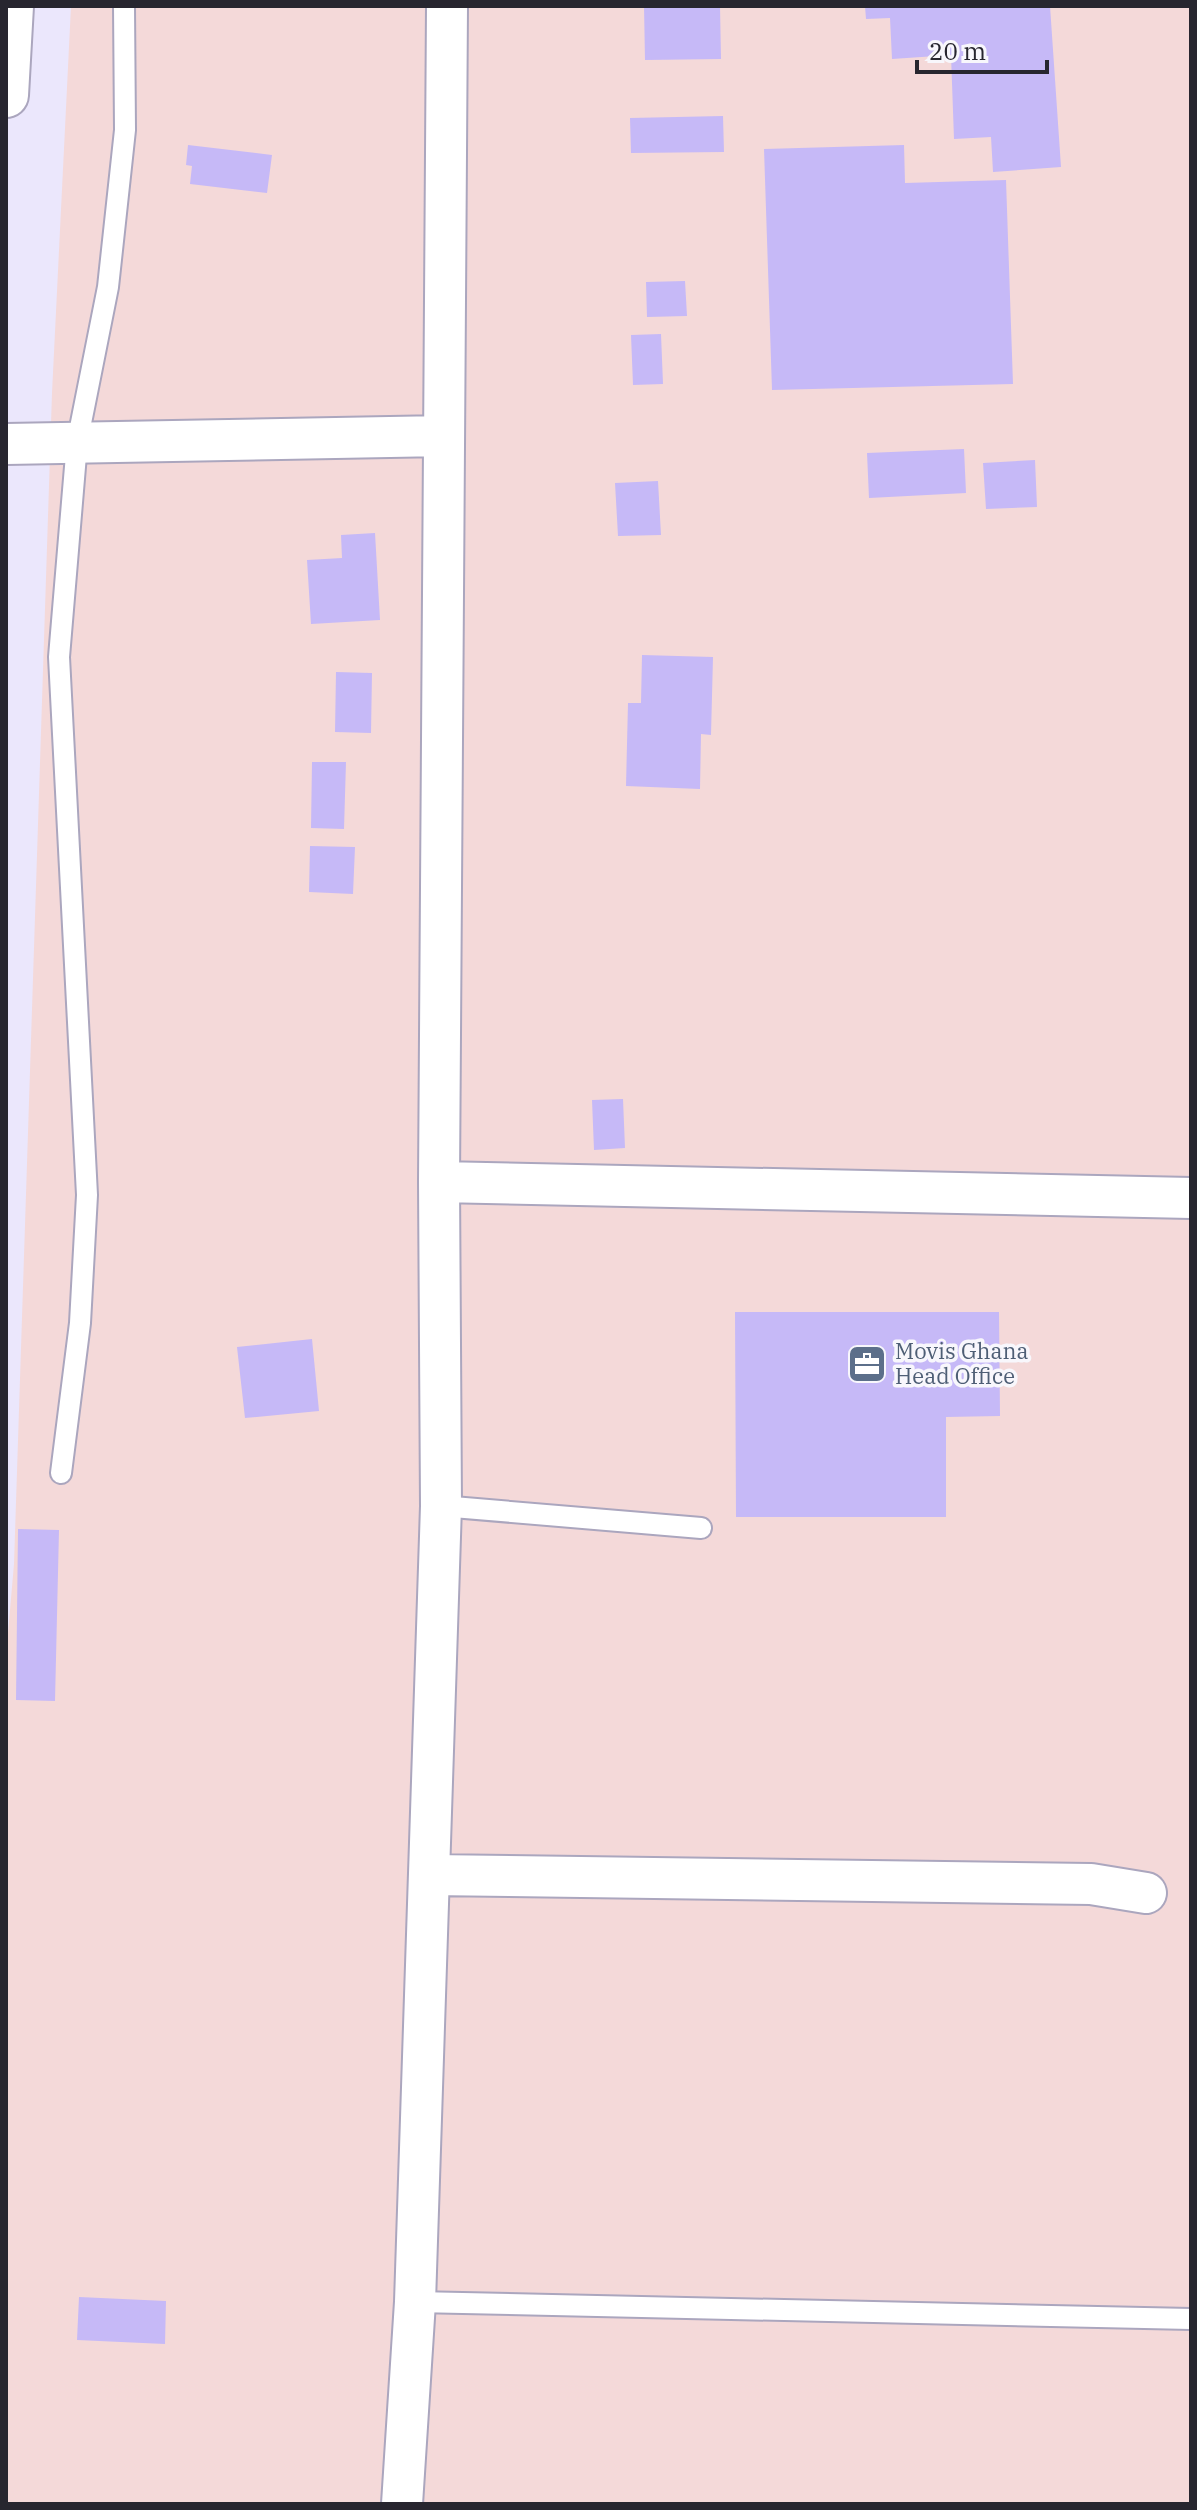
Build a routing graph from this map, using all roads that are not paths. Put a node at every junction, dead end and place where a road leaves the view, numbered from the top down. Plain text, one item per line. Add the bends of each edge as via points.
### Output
1 (11, 6) edge
2 (124, 6) edge
3 (447, 6) edge
4 (6, 95) edge
5 (444, 436) junction
6 (77, 443) junction
7 (6, 444) edge
8 (439, 1182) junction
9 (1191, 1198) edge
10 (61, 1473) dead end
11 (441, 1506) junction
12 (701, 1528) dead end
13 (430, 1875) junction
14 (1146, 1893) dead end
15 (415, 2302) junction
16 (1191, 2319) edge
17 (402, 2504) edge

1 - 4 street
2 - 6 lane via 124,145 108,287
3 - 5 street
5 - 6 street
5 - 8 street
6 - 7 street
6 - 10 lane via 59,657 87,1195 80,1323
8 - 9 street
8 - 11 street
11 - 12 lane
11 - 13 street
13 - 14 street via 1091,1884
13 - 15 street
15 - 16 lane
15 - 17 street

